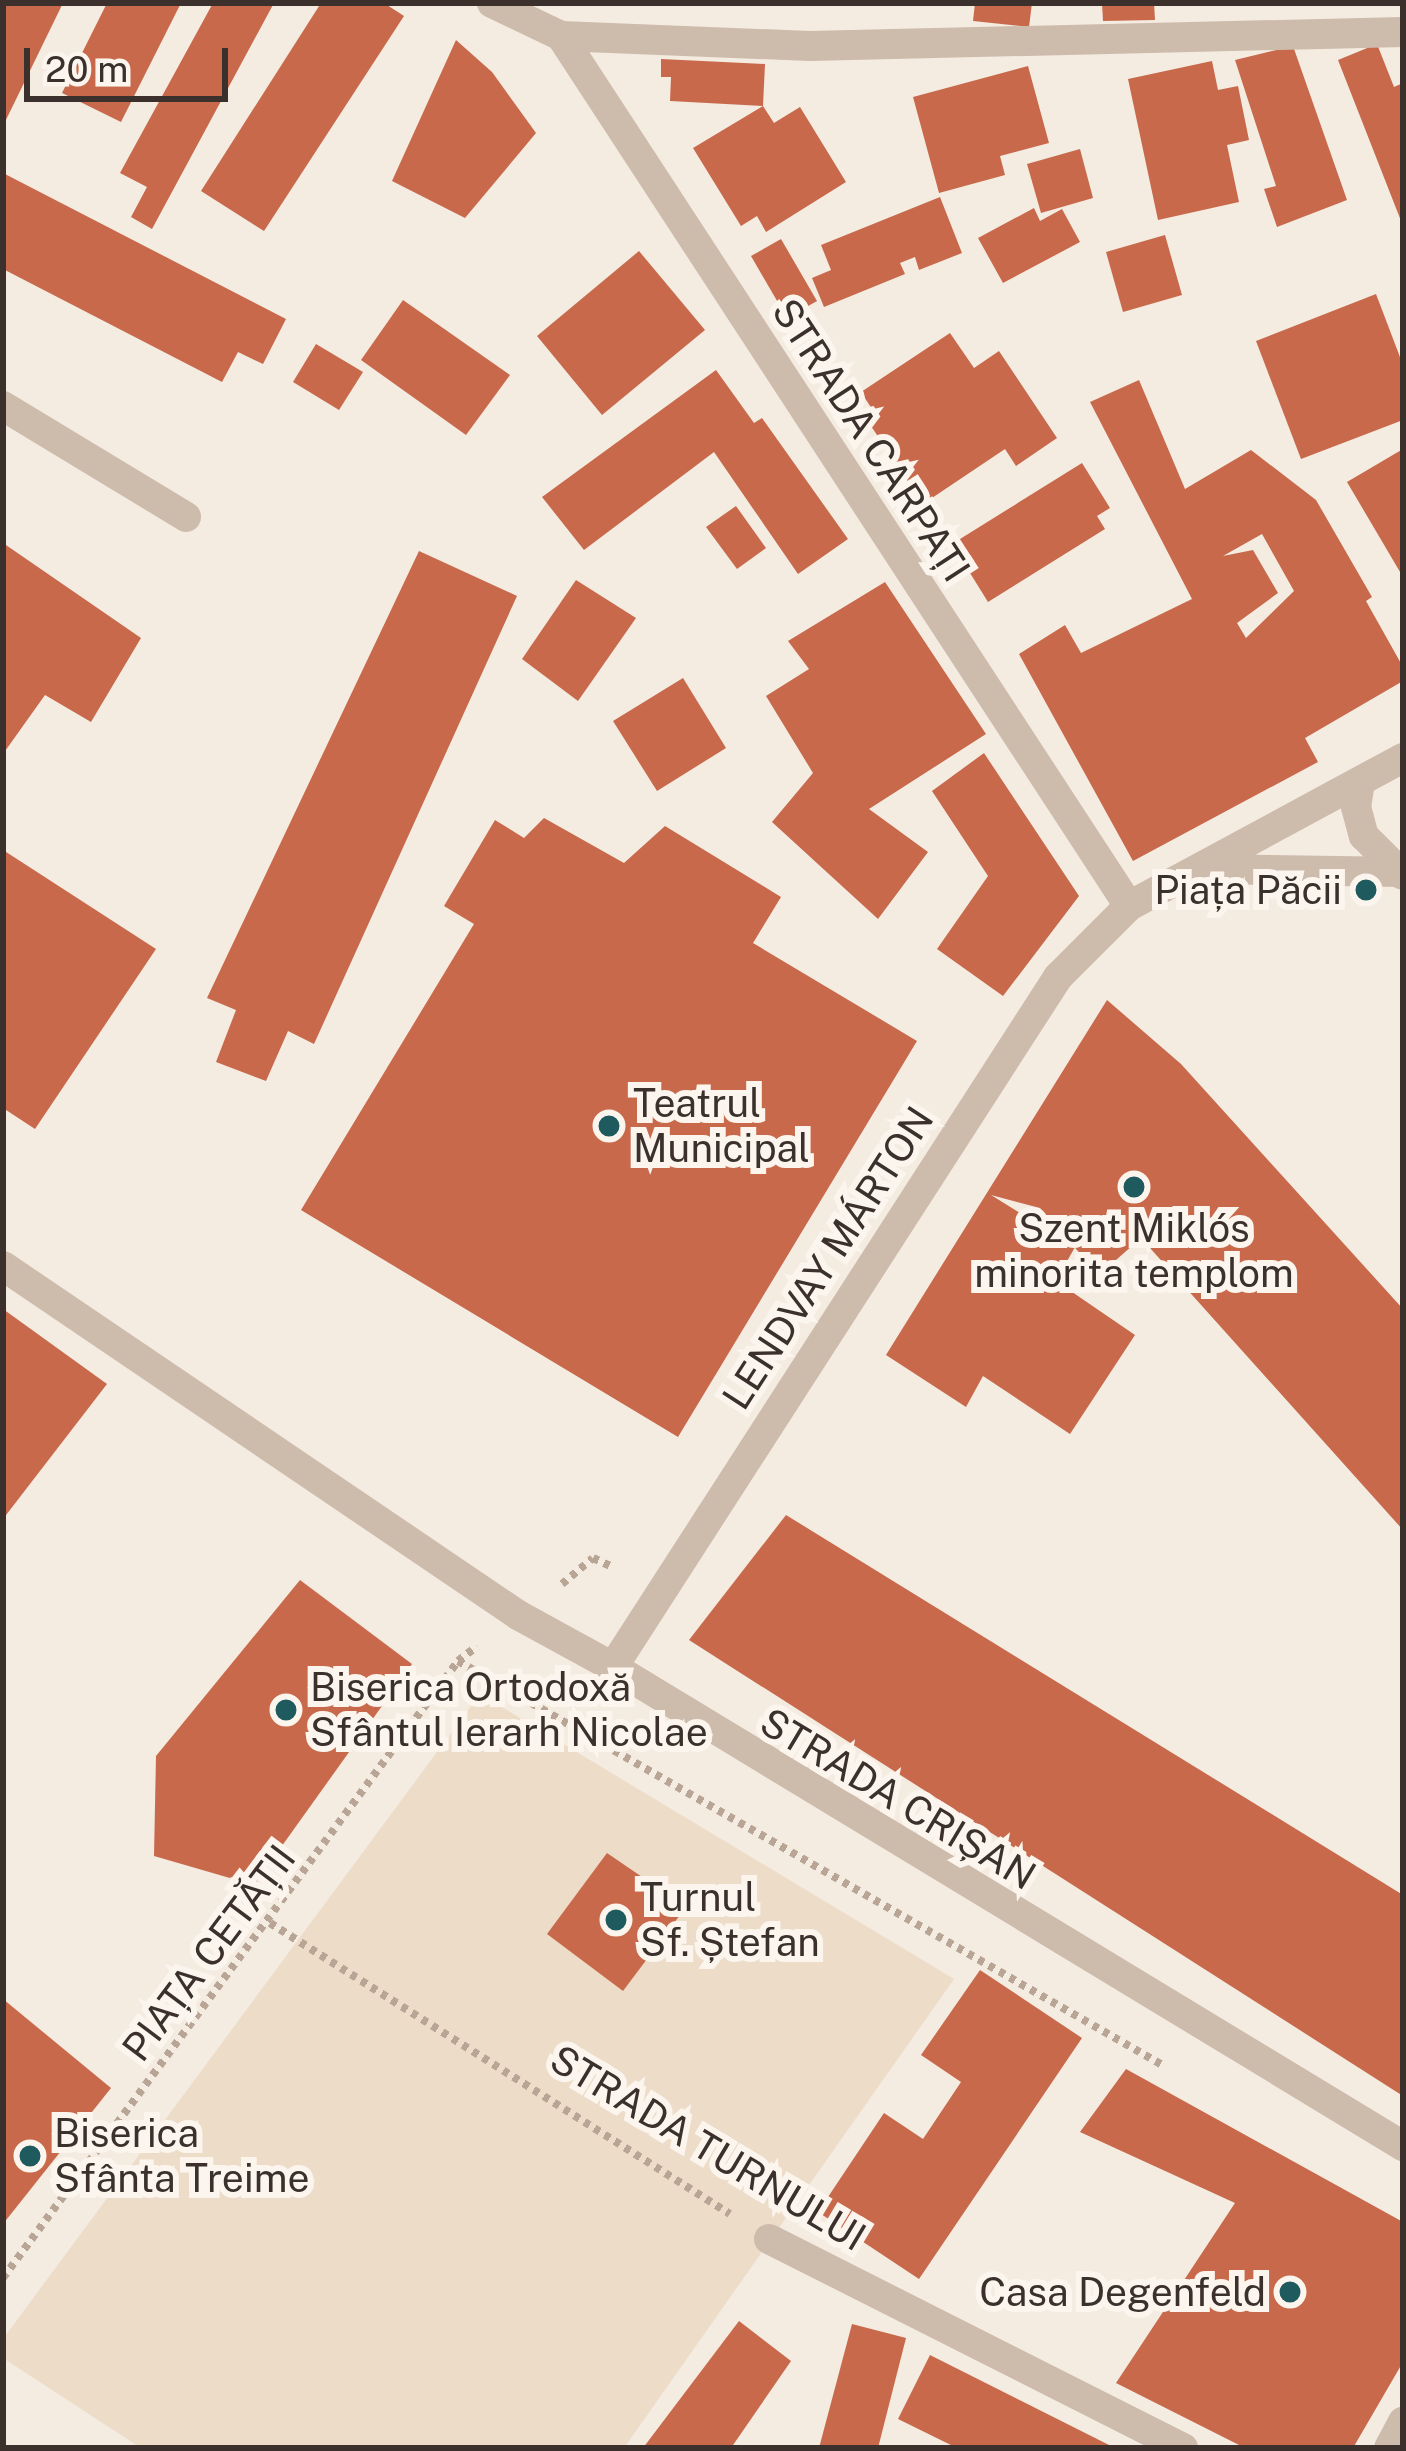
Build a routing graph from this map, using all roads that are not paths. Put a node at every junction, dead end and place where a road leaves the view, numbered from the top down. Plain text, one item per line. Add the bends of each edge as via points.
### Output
1 (492, 3) edge
2 (550, 22) edge
3 (1403, 32) edge
4 (3, 406) edge
5 (186, 517) dead end
6 (1403, 758) edge
7 (1360, 782) junction
8 (1202, 868) junction
9 (1402, 874) edge
10 (1129, 906) junction
11 (3, 1266) edge
12 (613, 1666) junction
13 (1403, 2146) edge
14 (769, 2239) road end
15 (1403, 2422) edge
16 (1183, 2448) edge
17 (1390, 2448) edge

1 - 2 street
2 - 3 street via 810,46
2 - 10 street, STRADA CARPAȚI
4 - 5 street
6 - 7 street
7 - 8 street
7 - 9 street via 1364,836
8 - 9 street
8 - 10 street, LENDVAY MÁRTON
10 - 12 street, LENDVAY MÁRTON via 1058,977
11 - 12 street, STRADA CRIȘAN via 518,1615
12 - 13 street, STRADA CRIȘAN
14 - 16 street, STRADA TURNULUI
15 - 17 street

